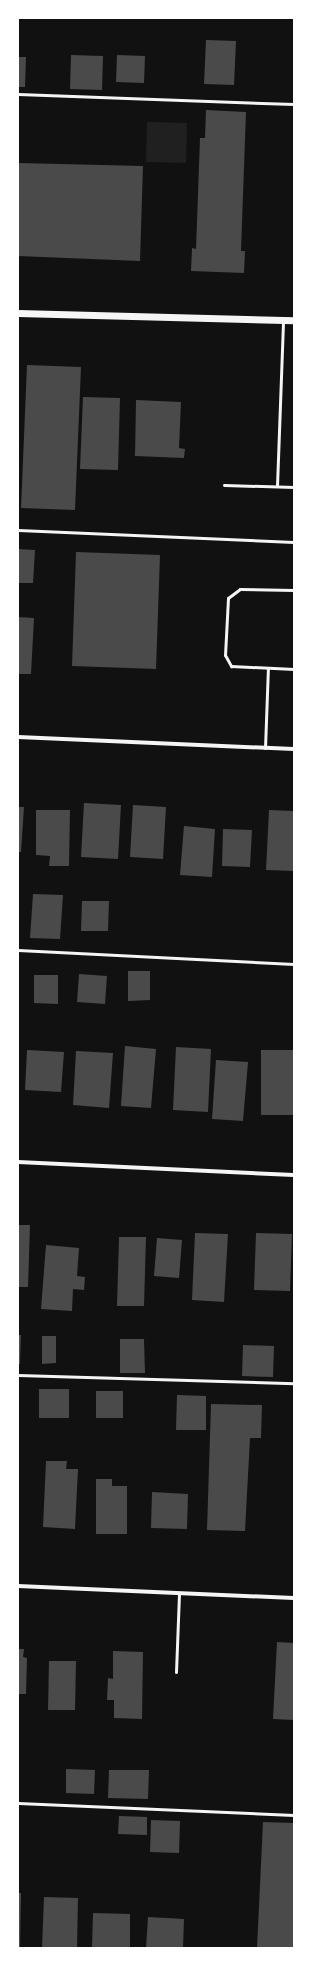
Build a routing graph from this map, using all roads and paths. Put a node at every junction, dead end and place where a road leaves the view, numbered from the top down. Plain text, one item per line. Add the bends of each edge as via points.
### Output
1 (18, 94) edge
2 (294, 104) edge
3 (18, 313) edge
4 (283, 320) junction
5 (294, 320) edge
6 (224, 485) dead end
7 (277, 486) junction
8 (294, 487) edge
9 (18, 530) edge
10 (294, 542) edge
11 (294, 590) edge
12 (268, 668) junction
13 (294, 669) edge
14 (18, 737) edge
15 (265, 748) junction
16 (294, 749) edge
17 (18, 950) edge
18 (294, 964) edge
19 (18, 1162) edge
20 (294, 1175) edge
21 (18, 1376) edge
22 (294, 1383) edge
23 (18, 1586) edge
24 (179, 1593) junction
25 (294, 1598) edge
26 (176, 1672) dead end
27 (18, 1803) edge
28 (294, 1815) edge

1 - 2 lane
3 - 4 street
4 - 5 street
4 - 7 lane
6 - 7 lane
7 - 8 lane
9 - 10 lane
11 - 12 lane via 240,589 228,598 225,655 231,666
12 - 13 lane
12 - 15 lane
14 - 15 street
15 - 16 street
17 - 18 lane
19 - 20 street
21 - 22 lane
23 - 24 street
24 - 25 street
24 - 26 lane
27 - 28 lane

